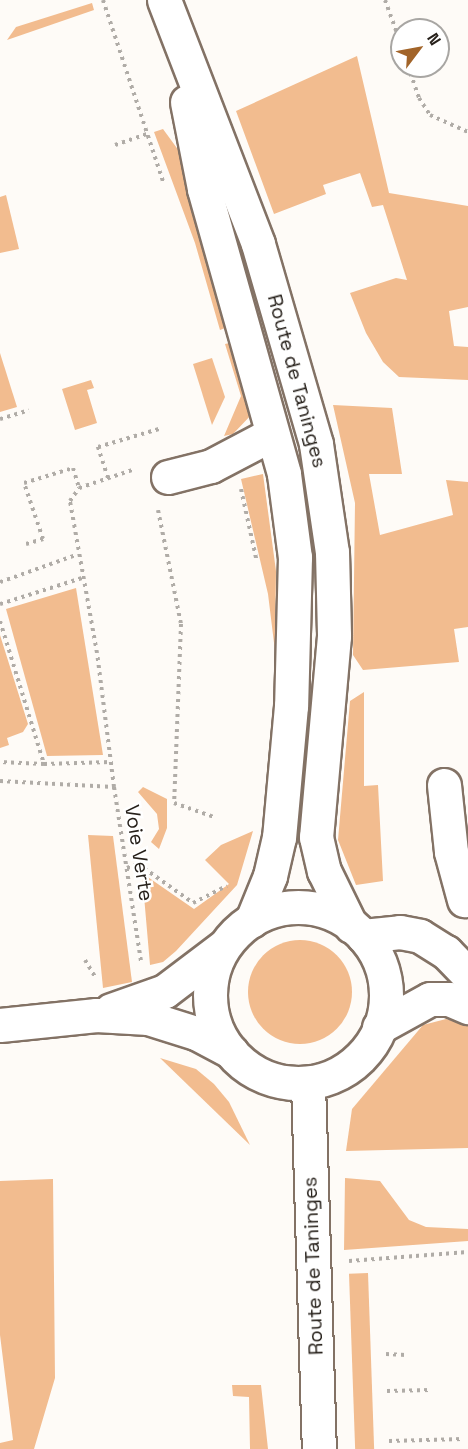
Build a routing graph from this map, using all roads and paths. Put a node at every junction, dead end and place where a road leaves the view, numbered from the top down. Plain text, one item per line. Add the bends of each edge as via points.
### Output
1 (103, 0) edge
2 (385, 0) edge
3 (168, 13) edge
4 (392, 18) edge
5 (412, 78) edge
6 (468, 132) edge
7 (147, 134) junction
8 (115, 144) dead end
9 (165, 188) dead end
10 (29, 410) dead end
11 (0, 419) edge
12 (162, 428) dead end
13 (272, 434) junction
14 (137, 468) dead end
15 (108, 478) junction
16 (239, 479) dead end
17 (79, 488) junction
18 (163, 491) joint
19 (26, 544) dead end
20 (76, 555) junction
21 (257, 560) dead end
22 (82, 578) junction
23 (0, 582) edge
24 (0, 604) edge
25 (0, 621) edge
26 (0, 762) edge
27 (111, 762) junction
28 (44, 764) junction
29 (0, 781) edge
30 (444, 785) dead end
31 (114, 787) junction
32 (214, 817) dead end
33 (128, 868) junction
34 (234, 878) dead end
35 (466, 898) edge
36 (252, 920) junction
37 (357, 931) junction
38 (223, 948) junction
39 (449, 956) edge
40 (146, 1000) junction
41 (423, 1002) junction
42 (468, 1007) edge
43 (96, 1015) junction
44 (0, 1025) edge
45 (380, 1028) junction
46 (231, 1052) junction
47 (308, 1083) junction
48 (468, 1252) edge
49 (313, 1262) junction
50 (386, 1354) dead end
51 (406, 1355) dead end
52 (430, 1390) dead end
53 (387, 1391) dead end
54 (463, 1439) dead end
55 (389, 1441) dead end
56 (319, 1449) edge

1 - 7 path
2 - 4 path
3 - 13 main road, Route de Taninges via 204,189
3 - 37 main road, Route de Taninges via 258,244 316,444 332,552 334,636 316,837 324,871
5 - 6 path via 430,115
7 - 8 path
7 - 9 path
10 - 11 path
12 - 15 path via 98,447
13 - 18 main road
13 - 36 main road, Route de Taninges via 289,503 295,617 279,837 270,876
14 - 15 path
15 - 17 path
16 - 21 path
17 - 19 path via 72,468 24,483 43,539
17 - 20 path via 70,501
18 - 32 path via 181,624 174,803
20 - 22 path
20 - 23 path
22 - 24 path
22 - 27 path via 97,653
25 - 28 path
26 - 28 path
27 - 28 path
27 - 31 path
29 - 31 path, Voie Verte
30 - 35 main road via 451,852
31 - 33 path, Voie Verte
33 - 34 path via 138,864 193,903 223,889
33 - 40 path, Voie Verte
35 - 39 main road
36 - 37 main road via 276,909 303,907 328,912
36 - 38 main road
37 - 39 main road via 400,932
37 - 45 main road via 380,963 384,979 386,996
38 - 40 main road via 181,981
38 - 46 main road via 210,993 215,1024
39 - 41 main road
40 - 43 main road
41 - 42 main road via 440,998
41 - 45 main road
43 - 44 main road
43 - 46 main road via 157,1021 196,1033
45 - 47 main road via 355,1062
46 - 47 main road via 255,1072
47 - 49 main road, Route de Taninges
48 - 49 path
49 - 56 main road, Route de Taninges
50 - 51 path
52 - 53 path
54 - 55 path

